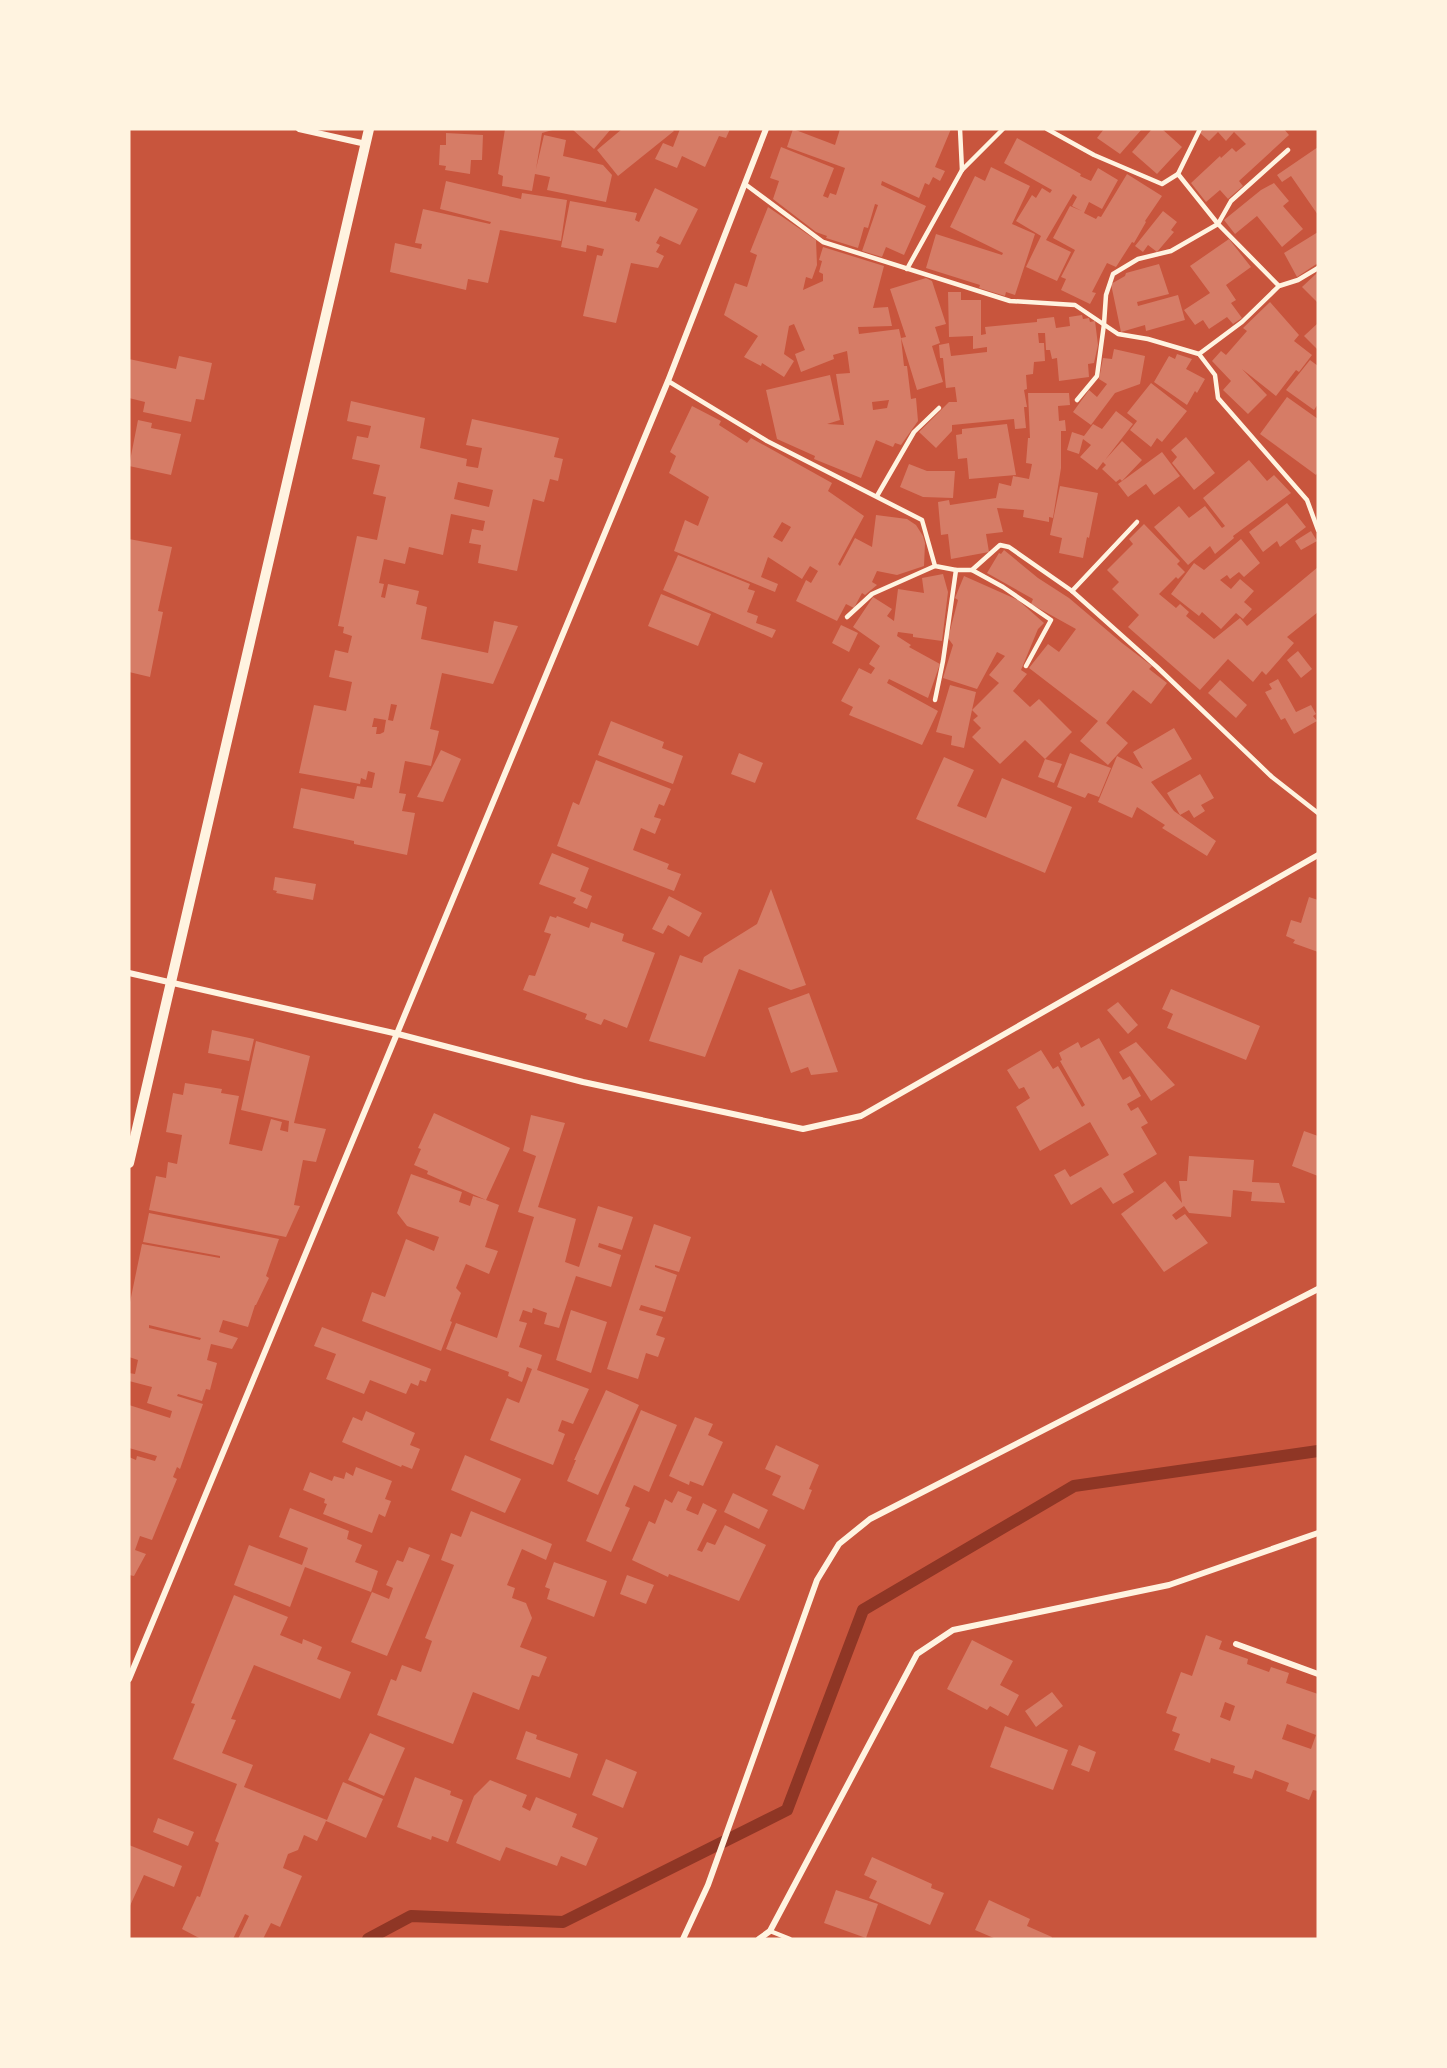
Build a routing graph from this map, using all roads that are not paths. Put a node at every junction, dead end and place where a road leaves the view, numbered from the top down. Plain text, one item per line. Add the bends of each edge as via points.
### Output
1 (299, 129) edge
2 (369, 129) edge
3 (766, 129) edge
4 (960, 129) edge
5 (1003, 129) edge
6 (1047, 129) edge
7 (1200, 129) edge
8 (366, 144) junction
9 (1288, 150) dead end
10 (962, 170) junction
11 (1178, 174) junction
12 (745, 184) junction
13 (1218, 224) junction
14 (1318, 268) edge
15 (907, 269) junction
16 (1279, 286) junction
17 (1104, 324) junction
18 (1199, 354) junction
19 (668, 381) junction
20 (1077, 400) dead end
21 (939, 408) dead end
22 (877, 496) junction
23 (1137, 522) dead end
24 (1318, 530) edge
25 (935, 566) junction
26 (956, 570) junction
27 (972, 570) junction
28 (1072, 591) junction
29 (847, 617) dead end
30 (1026, 666) dead end
31 (934, 700) dead end
32 (1318, 813) edge
33 (1318, 855) edge
34 (1310, 859) junction
35 (1318, 861) edge
36 (129, 973) edge
37 (171, 982) junction
38 (398, 1034) junction
39 (129, 1163) edge
40 (1318, 1290) edge
41 (1318, 1533) edge
42 (1236, 1644) dead end
43 (1318, 1674) edge
44 (129, 1679) edge
45 (770, 1931) junction
46 (682, 1939) edge
47 (759, 1939) edge
48 (790, 1939) edge

1 - 8 street
2 - 8 street
3 - 12 street
4 - 10 lane
5 - 10 lane
6 - 11 lane via 1094,155 1162,184
7 - 11 lane
8 - 37 street
9 - 13 lane via 1231,201
10 - 15 lane
11 - 13 lane
12 - 15 lane via 822,242
12 - 19 street
13 - 16 lane
13 - 17 lane via 1171,251 1138,259 1113,274 1106,295
14 - 16 lane
15 - 17 lane via 1010,301 1075,305
16 - 18 lane via 1242,322
17 - 18 lane via 1118,334
17 - 20 lane via 1097,376
18 - 24 lane via 1215,375 1218,398 1307,500
19 - 22 lane via 767,441
19 - 38 street
21 - 22 lane via 914,432
22 - 25 lane via 922,520
23 - 28 lane
25 - 26 lane
25 - 29 lane via 872,594
26 - 27 lane
26 - 31 lane
27 - 28 lane via 1000,545 1009,547
27 - 30 lane via 1051,620
28 - 32 lane via 1272,777
33 - 34 street
34 - 35 lane
34 - 38 street via 861,1116 803,1129 583,1082
36 - 37 street
37 - 38 street
37 - 39 street
38 - 44 street
40 - 46 street via 870,1519 839,1544 818,1580 708,1885
41 - 45 street via 1168,1584 953,1630 917,1654
42 - 43 street
45 - 47 street
45 - 48 lane

